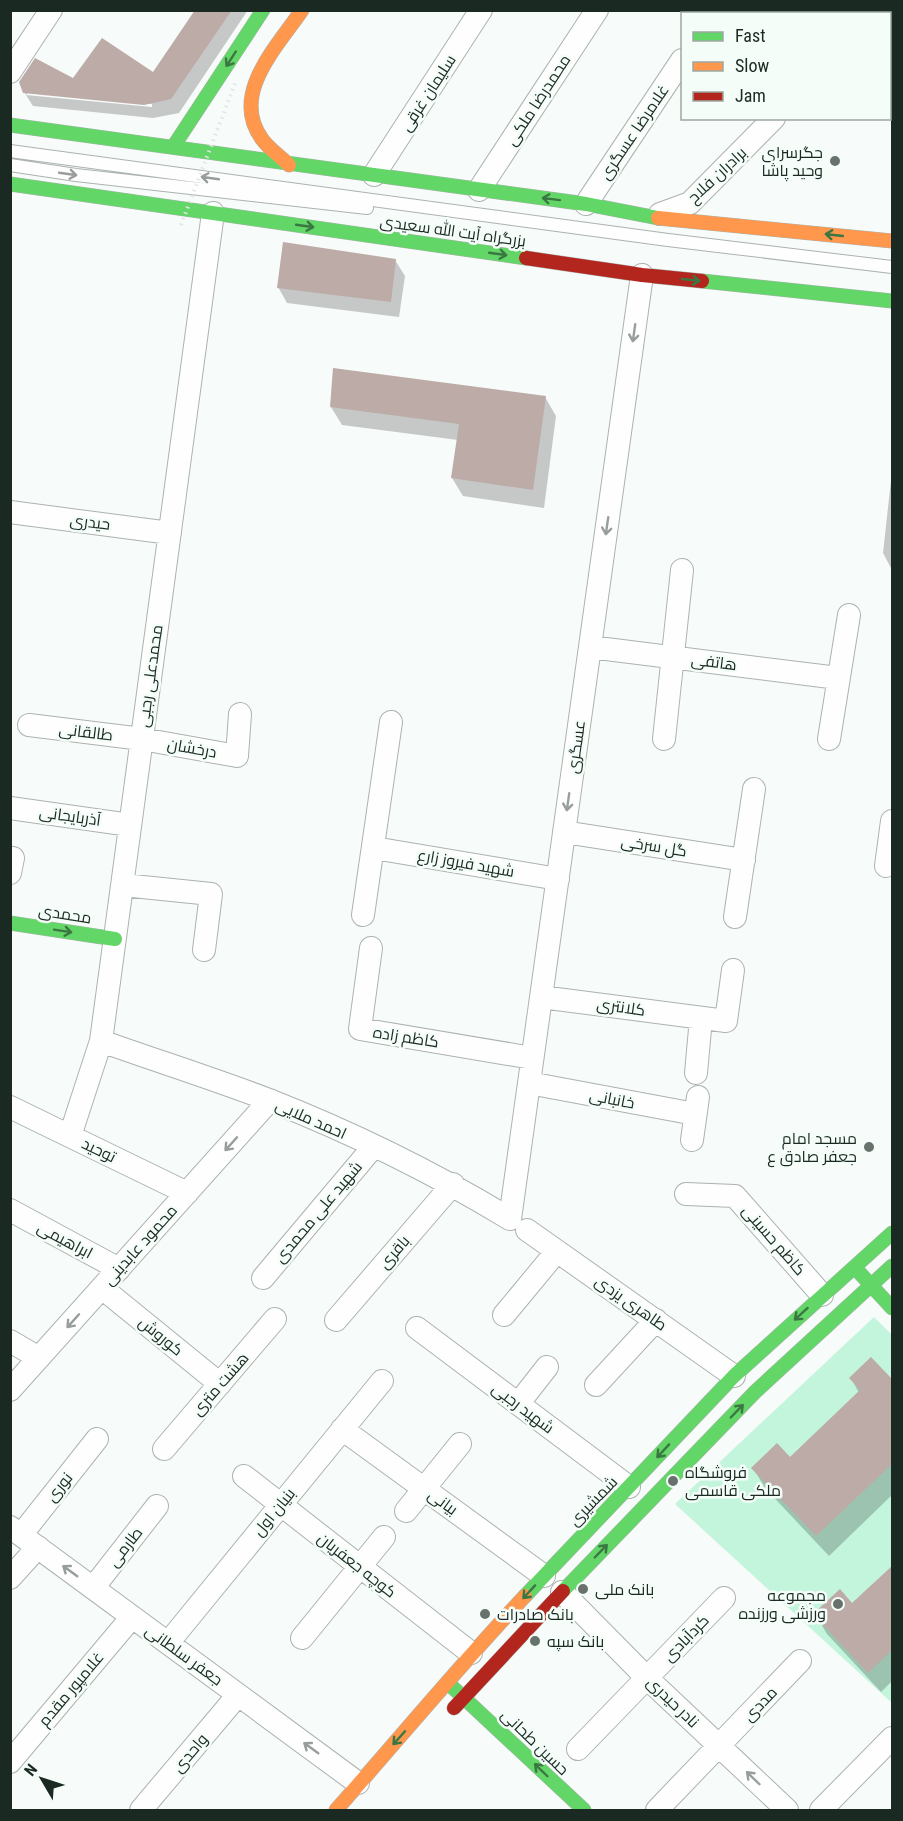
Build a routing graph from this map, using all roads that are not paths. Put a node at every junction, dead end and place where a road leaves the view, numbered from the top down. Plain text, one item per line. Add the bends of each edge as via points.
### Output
1 (51, 10) edge
2 (263, 10) edge
3 (302, 10) edge
4 (482, 10) edge
5 (597, 10) edge
6 (681, 62) edge
7 (10, 72) edge
8 (772, 120) edge
9 (10, 125) edge
10 (173, 147) junction
11 (10, 151) edge
12 (10, 165) edge
13 (289, 165) junction
14 (374, 175) junction
15 (10, 184) edge
16 (479, 190) junction
17 (586, 204) junction
18 (213, 213) junction
19 (650, 217) junction
20 (892, 241) edge
21 (892, 267) edge
22 (642, 275) junction
23 (892, 275) edge
24 (892, 301) edge
25 (10, 512) edge
26 (170, 532) junction
27 (682, 570) dead end
28 (849, 615) dead end
29 (590, 647) junction
30 (672, 657) junction
31 (838, 678) junction
32 (240, 714) dead end
33 (391, 722) dead end
34 (29, 725) dead end
35 (142, 739) junction
36 (664, 739) dead end
37 (828, 740) dead end
38 (754, 789) dead end
39 (10, 808) edge
40 (892, 820) edge
41 (130, 825) junction
42 (564, 832) junction
43 (374, 848) junction
44 (744, 860) junction
45 (886, 866) dead end
46 (558, 879) junction
47 (123, 885) junction
48 (363, 915) dead end
49 (735, 917) dead end
50 (10, 923) edge
51 (115, 939) junction
52 (371, 948) dead end
53 (204, 950) dead end
54 (733, 970) dead end
55 (541, 997) junction
56 (701, 1018) junction
57 (101, 1041) junction
58 (532, 1058) junction
59 (696, 1073) dead end
60 (529, 1083) junction
61 (270, 1100) junction
62 (10, 1107) edge
63 (70, 1136) junction
64 (692, 1140) dead end
65 (374, 1146) junction
66 (453, 1184) junction
67 (187, 1193) junction
68 (686, 1194) dead end
69 (10, 1210) edge
70 (519, 1224) junction
71 (892, 1233) edge
72 (557, 1251) junction
73 (892, 1266) edge
74 (854, 1267) junction
75 (118, 1269) junction
76 (263, 1278) dead end
77 (870, 1285) junction
78 (102, 1287) junction
79 (822, 1295) junction
80 (892, 1308) edge
81 (839, 1314) junction
82 (504, 1315) dead end
83 (275, 1318) dead end
84 (336, 1320) dead end
85 (656, 1320) junction
86 (417, 1328) dead end
87 (10, 1341) edge
88 (39, 1358) junction
89 (547, 1367) dead end
90 (734, 1376) junction
91 (382, 1382) dead end
92 (220, 1384) junction
93 (596, 1384) dead end
94 (10, 1390) edge
95 (755, 1392) junction
96 (518, 1404) junction
97 (342, 1429) junction
98 (97, 1439) dead end
99 (460, 1444) dead end
100 (164, 1449) dead end
101 (244, 1476) dead end
102 (424, 1487) junction
103 (629, 1487) junction
104 (649, 1503) junction
105 (280, 1504) junction
106 (157, 1506) dead end
107 (406, 1510) dead end
108 (23, 1537) edge
109 (384, 1537) dead end
110 (358, 1567) junction
111 (544, 1576) junction
112 (10, 1578) edge
113 (93, 1588) junction
114 (562, 1592) junction
115 (724, 1598) dead end
116 (132, 1617) junction
117 (302, 1638) dead end
118 (168, 1643) junction
119 (471, 1653) junction
120 (800, 1661) dead end
121 (489, 1668) junction
122 (647, 1678) junction
123 (448, 1683) junction
124 (238, 1695) junction
125 (464, 1697) junction
126 (442, 1721) dead end
127 (892, 1738) edge
128 (719, 1746) junction
129 (578, 1749) dead end
130 (10, 1762) edge
131 (362, 1786) junction
132 (141, 1810) edge
133 (336, 1810) edge
134 (584, 1810) edge
135 (657, 1810) edge
136 (787, 1810) edge
137 (821, 1810) edge

1 - 7 street
2 -> 10 main road
3 - 13 main road via 256,80 250,99 251,113 263,140
4 - 14 street, سلیمان غرقی
5 - 16 street, محمدرضا ملکی
6 - 17 street, غلامرضا عسگری
8 - 19 street, برادران فلاح via 690,203
9 - 10 main road
10 - 13 main road
21 -> 11 lane
12 -> 23 lane
13 - 14 main road
14 - 16 main road
15 - 18 main road, بزرگراه آیت الله سعیدی
17 -> 16 main road
17 - 19 main road
18 -> 22 main road, بزرگراه آیت الله سعیدی
18 - 26 street, محمدعلی رجبی
20 -> 19 main road
22 -> 24 main road, بزرگراه آیت الله سعیدی
22 -> 29 street, عسگری
25 - 26 street, حیدری
26 - 35 street, محمدعلی رجبی
27 - 30 street
28 - 31 street
29 - 30 street, هاتفی
29 -> 42 street, عسگری
30 - 31 street, هاتفی
30 - 36 street
31 - 37 street
32 - 35 street, درخشان via 237,756
33 - 43 street
34 - 35 street, طالقانی
35 - 41 street, محمدعلی رجبی
38 - 44 street
39 - 41 street, آذربایجانی
40 - 45 street
41 - 47 street, محمدعلی رجبی
42 - 44 street, گل سرخی
42 - 46 street, عسگری
43 - 46 street, شهید فیروز زارع
43 - 48 street
44 - 49 street
46 - 55 street, عسگری
47 - 51 street, محمدعلی رجبی
47 - 53 street via 211,894
50 -> 51 main road, محمدی
51 - 57 street, محمدعلی رجبی
52 - 58 street, کاظم زاده via 360,1029
54 - 56 street, کلانتری via 726,1021
55 - 56 street, کلانتری
55 - 58 street, عسگری
56 - 59 street
57 - 61 street, احمد ملایی
57 - 63 street, محمدعلی رجبی
58 - 60 street, عسگری
60 - 64 street, خانبانی via 697,1105
60 - 70 street, عسگری
61 - 65 street, احمد ملایی
61 -> 67 street, محمود عابدینی
62 - 63 street, توحید
63 - 67 street, توحید
65 - 66 street, احمد ملایی
65 - 76 street, شهید علی محمدی
66 - 70 street, احمد ملایی
66 - 84 street, باقری
67 - 75 street, محمود عابدینی
68 - 79 street, کاظم حسینی via 735,1196
69 - 75 street, ابراهیمی
70 - 72 street, طاهری یزدی
71 - 74 main road, شمشیری
72 - 82 street
72 - 85 street, طاهری یزدی
73 - 77 main road
74 - 77 main road
74 - 79 main road, شمشیری
75 - 78 street, محمود عابدینی
77 - 80 main road
77 - 81 main road
78 -> 88 street, محمود عابدینی
78 - 92 street, کوروش
79 - 81 main road
79 -> 90 main road, شمشیری
81 - 95 main road
83 - 92 street, هشت متری
85 - 90 street, طاهری یزدی
85 - 93 street
86 - 96 street, شهید رجبی
87 - 88 street
88 - 94 street, محمود عابدینی
89 - 96 street
90 - 95 main road
90 -> 103 main road, شمشیری
91 - 97 street, بنیان اول
92 - 100 street, هشت متری
104 -> 95 main road
96 - 103 street, شهید رجبی
97 - 102 street, بیانی
97 - 105 street, بنیان اول
98 - 108 street, نوری
99 - 102 street
101 - 105 street, کوچه جعفریان
102 - 107 street
102 - 111 street, بیانی
103 - 104 main road
103 - 111 main road, شمشیری
114 -> 104 main road
105 - 110 street, کوچه جعفریان
105 - 118 street, بنیان اول
106 - 113 street, طارمی
108 - 112 street, نوری
113 -> 108 street, جعفر سلطانی
109 - 110 street
110 - 117 street
110 - 119 street, کوچه جعفریان
111 - 114 main road
111 -> 119 main road, شمشیری
113 - 116 street, جعفر سلطانی
114 - 121 main road
114 - 122 street, نادر حیدری
115 - 122 street, کردآبادی
116 - 118 street, جعفر سلطانی
116 - 130 street, غلامپور مقدم
118 - 124 street, جعفر سلطانی
119 - 121 main road
119 - 123 main road, شمشیری
120 - 128 street, مددی
121 - 125 main road
122 - 128 street, نادر حیدری
122 - 129 street, کردآبادی
123 - 125 main road, حسین طحانی
123 -> 131 main road, شمشیری
131 -> 124 street, جعفر سلطانی
124 - 132 street, واحدی
125 - 126 main road
134 -> 125 main road, حسین طحانی
127 - 137 street
128 - 135 street, مددی
136 -> 128 street, نادر حیدری
131 - 133 main road, شمشیری

